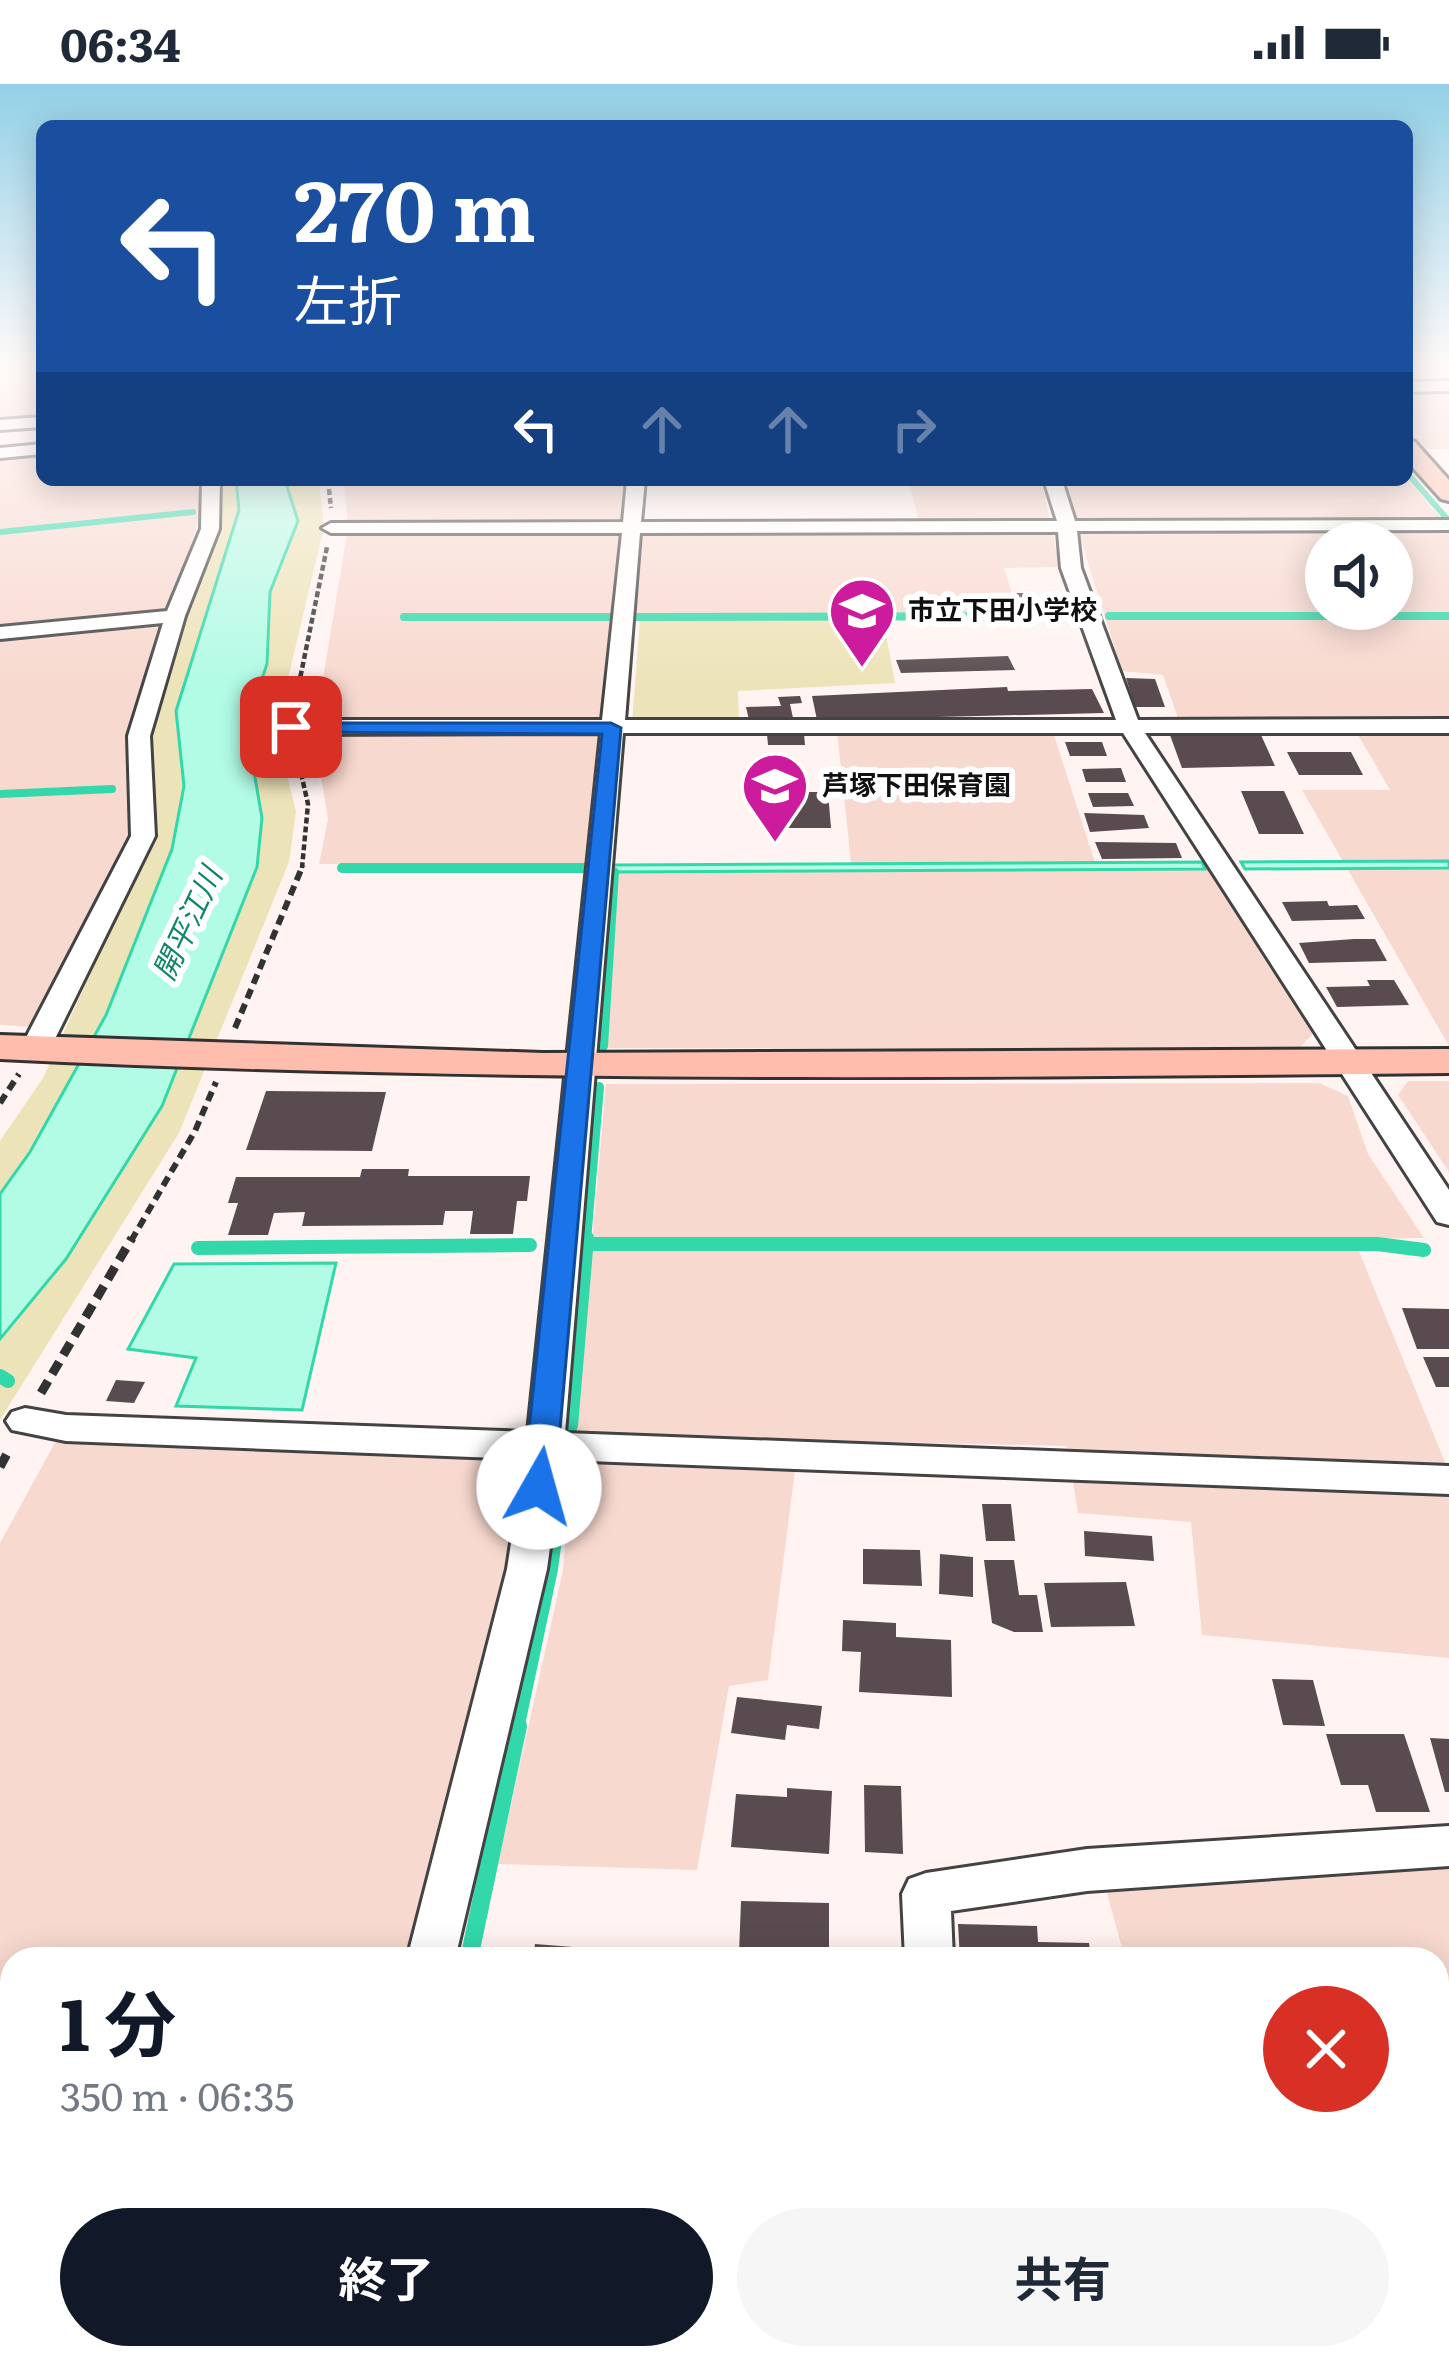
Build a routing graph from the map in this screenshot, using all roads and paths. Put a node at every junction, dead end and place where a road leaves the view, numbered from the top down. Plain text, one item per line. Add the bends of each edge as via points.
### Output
1 (1429, 472) edge
2 (211, 486) edge
3 (329, 486) edge
4 (635, 486) edge
5 (1055, 486) edge
6 (1449, 494) edge
7 (1066, 525) junction
8 (1449, 525) edge
9 (632, 526) junction
10 (332, 527) junction
11 (176, 616) junction
12 (0, 633) edge
13 (1449, 726) edge
14 (291, 727) junction
15 (1130, 727) junction
16 (611, 728) junction
17 (30, 1049) edge
18 (219, 1058) junction
19 (1449, 1061) edge
20 (1350, 1062) junction
21 (579, 1066) junction
22 (1449, 1215) edge
23 (25, 1421) junction
24 (545, 1446) junction
25 (0, 1467) edge
26 (1449, 1480) edge
27 (1449, 1846) edge
28 (434, 1947) edge
29 (928, 1947) edge

1 - 6 street
2 - 11 street via 210,529
3 - 10 path
4 - 9 street
5 - 7 street
7 - 8 street
7 - 9 street
7 - 15 street via 1071,568
9 - 10 street
9 - 16 street
10 - 14 path
11 - 12 street
11 - 17 street via 139,736 143,836
13 - 15 street
14 - 16 street
14 - 18 path via 308,804 304,862
15 - 16 street
15 - 20 street
16 - 21 street
17 - 18 street
18 - 21 street
18 - 23 path via 195,1131
19 - 20 street
20 - 21 street
20 - 22 street
21 - 24 street
23 - 24 street
23 - 25 path
24 - 26 street
24 - 28 street via 527,1569
27 - 29 street via 1087,1870 926,1894

